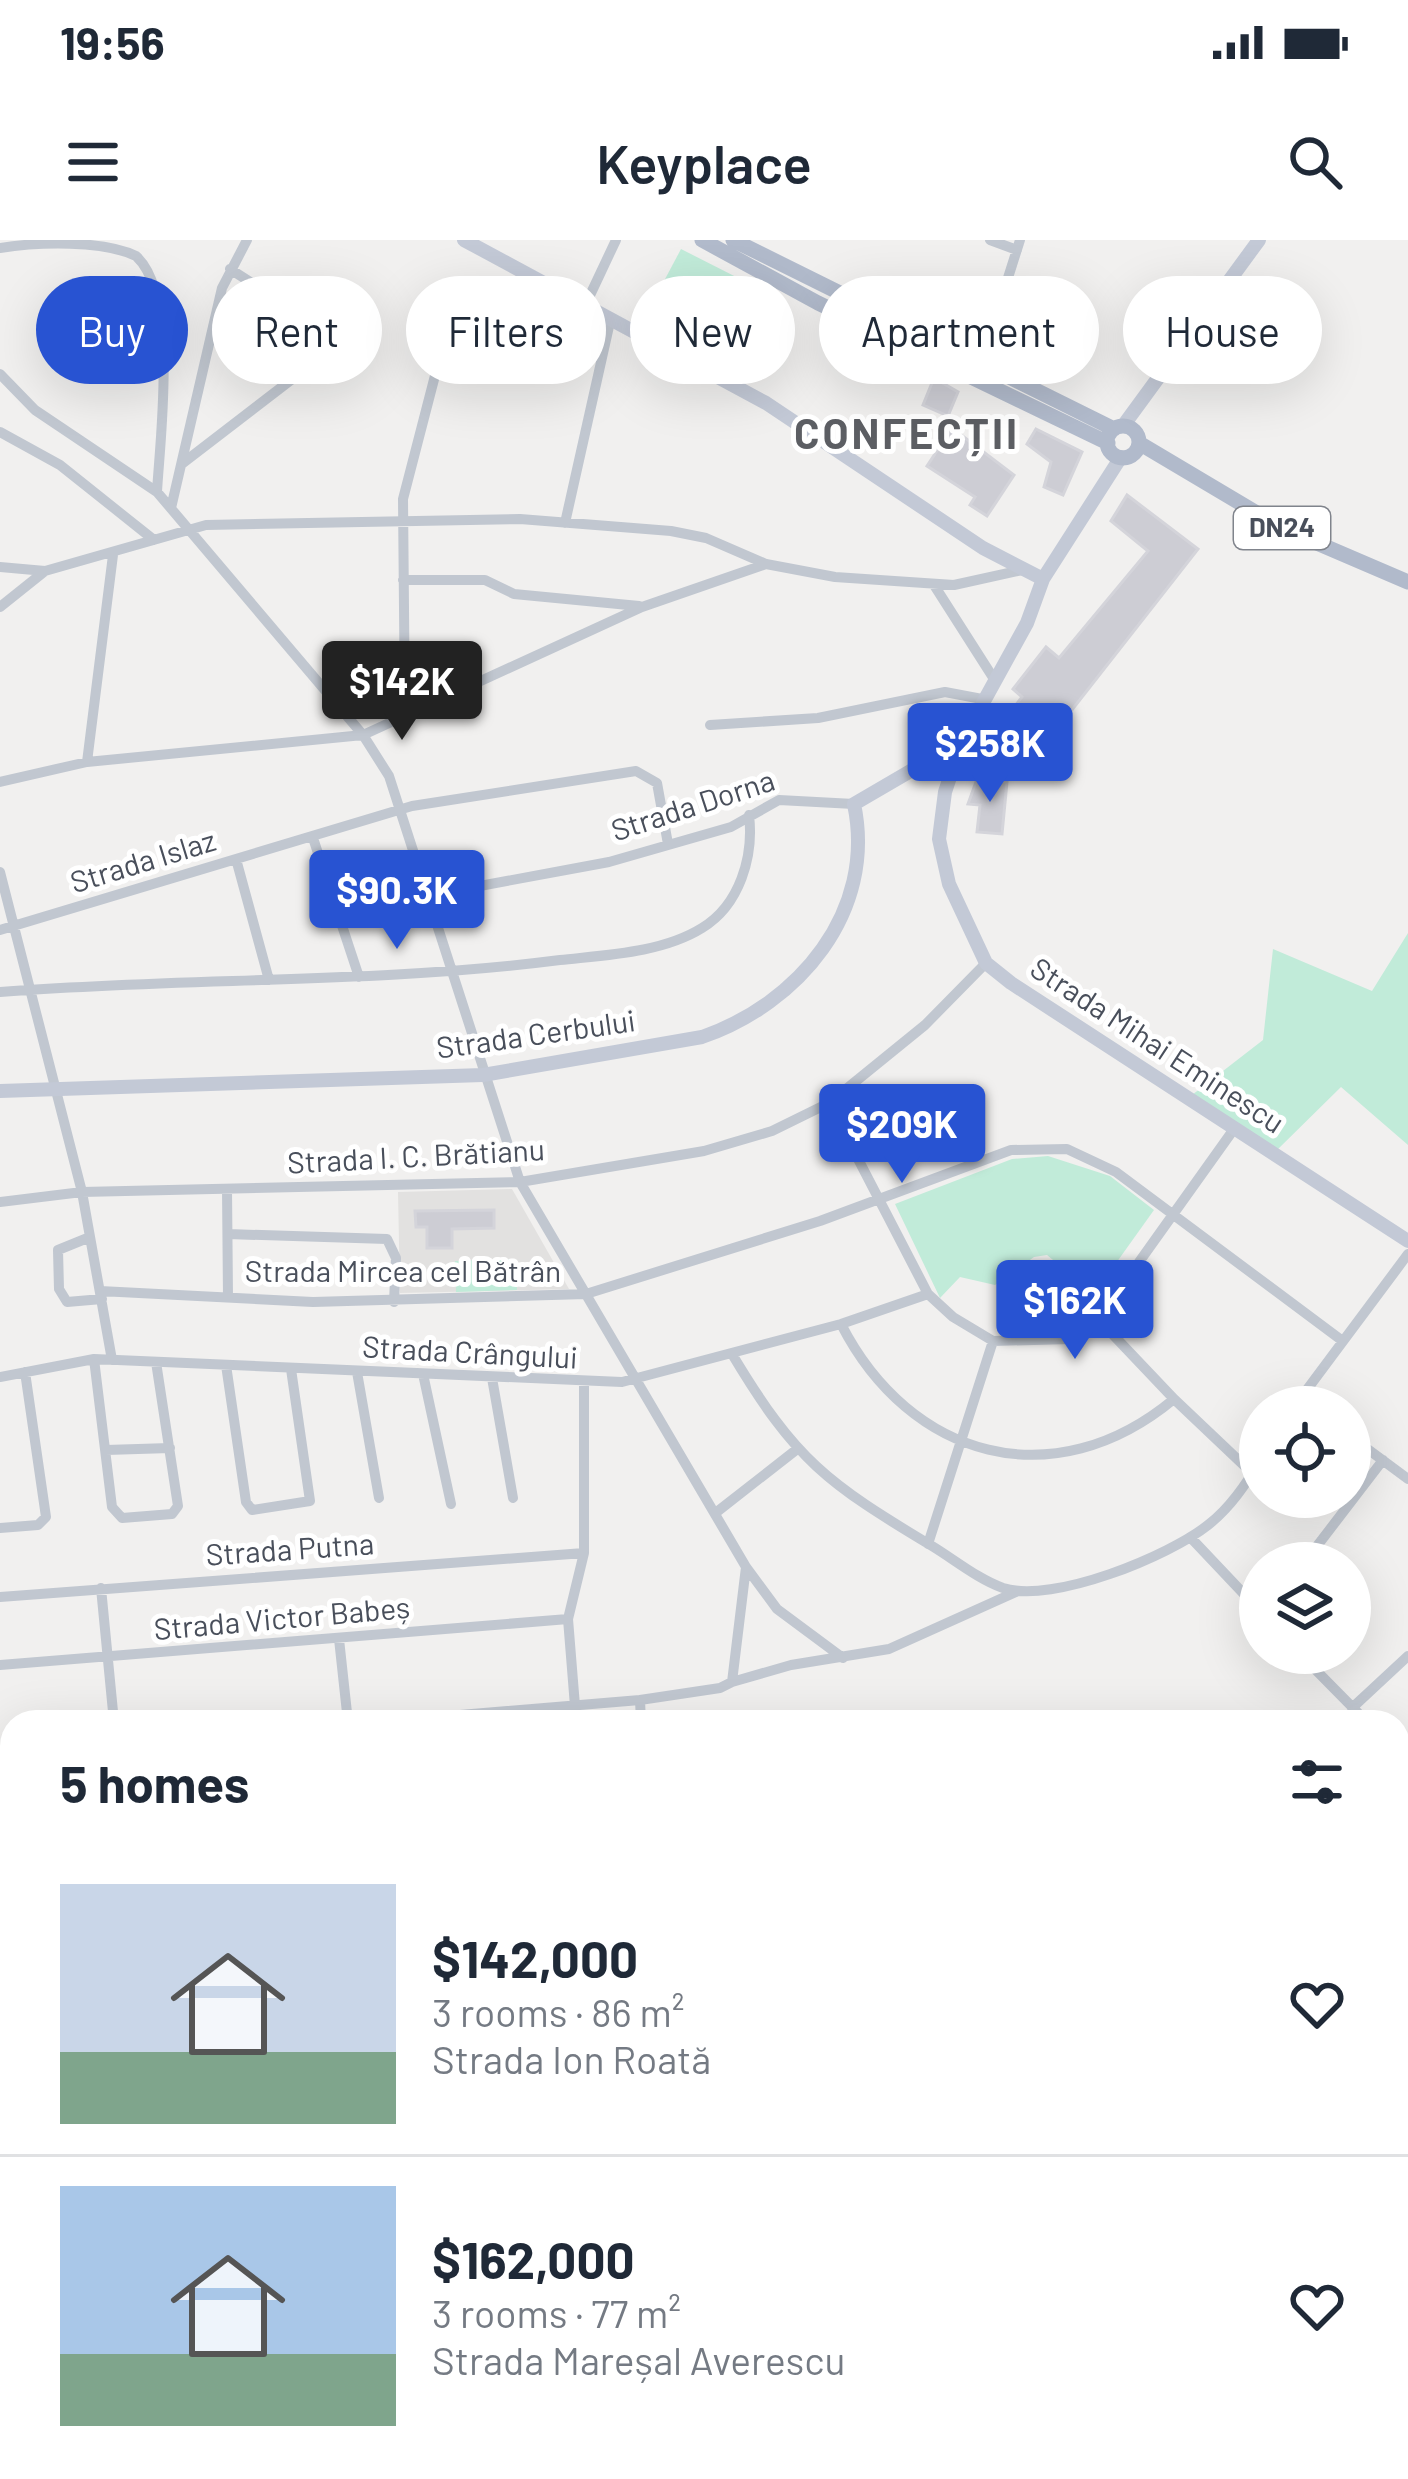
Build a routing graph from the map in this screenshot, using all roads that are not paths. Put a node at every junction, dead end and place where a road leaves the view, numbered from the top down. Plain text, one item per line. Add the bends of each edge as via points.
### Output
1 (248, 240) edge
2 (464, 240) edge
3 (616, 240) edge
4 (702, 240) edge
5 (733, 240) edge
6 (990, 240) edge
7 (1259, 240) edge
8 (1018, 245) edge
9 (0, 248) edge
10 (230, 269) junction
11 (528, 276) edge
12 (599, 276) edge
13 (1008, 276) edge
14 (819, 287) edge
15 (819, 297) edge
16 (606, 320) edge
17 (610, 322) junction
18 (0, 374) edge
19 (433, 384) edge
20 (998, 384) edge
21 (0, 432) edge
22 (1123, 442) junction
23 (183, 464) junction
24 (157, 492) junction
25 (171, 508) junction
26 (401, 521) junction
27 (565, 523) junction
28 (187, 529) junction
29 (154, 540) junction
30 (113, 554) junction
31 (766, 564) junction
32 (0, 567) edge
33 (1022, 570) junction
34 (45, 571) junction
35 (1043, 579) junction
36 (404, 580) junction
37 (1408, 582) edge
38 (934, 585) junction
39 (0, 607) edge
40 (643, 607) junction
41 (994, 680) junction
42 (982, 699) junction
43 (405, 716) junction
44 (710, 725) dead end
45 (363, 735) junction
46 (962, 740) junction
47 (87, 762) junction
48 (0, 782) edge
49 (854, 804) junction
50 (400, 810) junction
51 (748, 815) junction
52 (313, 838) junction
53 (668, 844) junction
54 (236, 859) junction
55 (0, 872) edge
56 (426, 896) junction
57 (6, 928) edge
58 (986, 963) junction
59 (448, 973) junction
60 (359, 977) junction
61 (269, 980) junction
62 (30, 989) junction
63 (0, 992) edge
64 (483, 1075) junction
65 (57, 1086) junction
66 (0, 1090) edge
67 (829, 1102) junction
68 (1234, 1129) junction
69 (520, 1182) junction
70 (227, 1189) junction
71 (82, 1192) junction
72 (880, 1195) junction
73 (0, 1202) edge
74 (1175, 1217) junction
75 (228, 1234) junction
76 (90, 1237) junction
77 (1408, 1241) edge
78 (1408, 1254) edge
79 (586, 1294) junction
80 (928, 1294) junction
81 (101, 1295) junction
82 (228, 1297) junction
83 (394, 1302) junction
84 (1099, 1320) junction
85 (841, 1324) junction
86 (1340, 1339) junction
87 (993, 1341) junction
88 (732, 1354) junction
89 (94, 1359) junction
90 (112, 1360) junction
91 (156, 1362) junction
92 (226, 1365) junction
93 (291, 1369) junction
94 (26, 1372) junction
95 (357, 1372) junction
96 (423, 1374) junction
97 (0, 1377) edge
98 (492, 1378) junction
99 (636, 1378) junction
100 (584, 1382) junction
101 (1312, 1386) edge
102 (1174, 1400) junction
103 (962, 1442) junction
104 (170, 1448) junction
105 (106, 1450) junction
106 (796, 1450) junction
107 (1371, 1451) edge
108 (1383, 1460) junction
109 (1239, 1461) edge
110 (1408, 1479) edge
111 (1239, 1490) edge
112 (379, 1498) dead end
113 (513, 1498) dead end
114 (451, 1504) dead end
115 (718, 1511) junction
116 (0, 1528) edge
117 (1190, 1538) junction
118 (1320, 1542) edge
119 (928, 1544) junction
120 (584, 1553) junction
121 (746, 1567) junction
122 (101, 1588) junction
123 (1239, 1589) edge
124 (1020, 1590) junction
125 (0, 1597) edge
126 (568, 1619) junction
127 (339, 1639) junction
128 (1408, 1656) edge
129 (107, 1658) junction
130 (844, 1658) junction
131 (0, 1665) edge
132 (1319, 1674) edge
133 (731, 1682) junction
134 (640, 1700) junction
135 (574, 1706) junction
136 (1352, 1708) joint
137 (113, 1710) edge
138 (347, 1710) edge
139 (525, 1710) edge
140 (640, 1710) edge

1 - 10 street
2 - 11 main road
3 - 12 street
4 - 15 main road, DN24
5 - 14 main road, DN24
6 - 8 street
7 - 22 main road via 1139,407
8 - 13 street
9 - 24 street via 83,240 124,249 147,272 161,330
10 - 23 street
10 - 23 street via 320,327 326,345
16 - 17 main road
17 - 27 street
17 - 33 main road via 766,403
18 - 24 street via 35,410
19 - 26 street
20 - 22 main road, DN24
21 - 29 street via 60,465
22 - 35 main road, Strada Mihai Eminescu
22 - 37 main road, DN24 via 1282,528
23 - 25 street
24 - 25 street
25 - 28 street
26 - 27 street
26 - 28 street
26 - 36 street
27 - 31 street via 693,535
28 - 29 street
28 - 45 street
29 - 30 street
30 - 34 street
30 - 47 street
31 - 38 street
31 - 40 street
32 - 34 street
33 - 35 main road
33 - 38 street
34 - 39 street
35 - 41 main road, Strada Mihai Eminescu
36 - 40 street via 484,580 514,594
36 - 43 street
38 - 41 street
40 - 43 street
41 - 42 main road, Strada Mihai Eminescu
42 - 44 street via 945,692 818,718
42 - 46 main road, Strada Mihai Eminescu
43 - 45 street
45 - 47 street
45 - 50 street
46 - 49 main road
46 - 58 main road, Strada Mihai Eminescu via 939,839 949,884
47 - 48 street
49 - 51 street, Strada Dorna via 779,800
49 - 64 main road, Strada Cerbului via 858,849 840,918 780,999 702,1037
50 - 52 street, Strada Islaz
50 - 53 street, Strada Islaz via 636,771 657,783
50 - 56 street
51 - 53 street, Strada Dorna
51 - 59 street via 743,877 704,927 612,954
52 - 54 street, Strada Islaz
52 - 60 street
53 - 56 street, Strada Dorna
54 - 57 street, Strada Islaz
54 - 61 street
55 - 57 street
56 - 59 street
57 - 62 street
58 - 67 street, Strada I. C. Brătianu
58 - 68 main road, Strada Mihai Eminescu
59 - 60 street
59 - 64 street
60 - 61 street
61 - 62 street
62 - 63 street
62 - 65 street
64 - 65 main road, Strada Cerbului
64 - 69 street
65 - 66 main road, Strada Cerbului
65 - 71 street
67 - 69 street, Strada I. C. Brătianu via 722,1147
67 - 72 street
68 - 74 street
68 - 77 main road, Strada Mihai Eminescu
69 - 70 street, Strada I. C. Brătianu
69 - 79 street
70 - 71 street, Strada I. C. Brătianu
70 - 75 street
71 - 73 street, Strada I. C. Brătianu
71 - 76 street
72 - 74 street, Strada Mircea cel Bătrân via 1011,1150 1067,1149
72 - 79 street, Strada Mircea cel Bătrân
72 - 80 street
74 - 84 street
74 - 86 street, Strada Mircea cel Bătrân
75 - 82 street
75 - 83 street via 387,1239 396,1258
76 - 81 street
76 - 81 street via 58,1250 59,1289 67,1303
78 - 86 street
79 - 83 street, Strada Mircea cel Bătrân
79 - 99 street
80 - 85 street, Strada Crângului
80 - 87 street
81 - 82 street, Strada Mircea cel Bătrân
81 - 90 street
82 - 83 street, Strada Mircea cel Bătrân
84 - 87 street via 1071,1339
84 - 102 street
85 - 88 street, Strada Crângului
85 - 103 street via 876,1384 914,1417
86 - 101 street
87 - 103 street
88 - 99 street, Strada Crângului
88 - 106 street
89 - 90 street, Strada Crângului
89 - 94 street, Strada Crângului
89 - 105 street
90 - 91 street, Strada Crângului
91 - 92 street, Strada Crângului
91 - 104 street
92 - 93 street, Strada Crângului
92 - 93 street via 252,1510 310,1501
93 - 95 street, Strada Crângului
94 - 97 street, Strada Crângului
94 - 116 street via 46,1517
95 - 96 street, Strada Crângului
95 - 112 street
96 - 98 street, Strada Crângului
96 - 114 street
98 - 100 street, Strada Crângului
98 - 113 street
99 - 100 street, Strada Crângului
99 - 115 street
100 - 120 street
102 - 103 street via 1129,1432 1078,1449 1020,1453
102 - 109 street
103 - 119 street
104 - 105 street
104 - 105 street via 176,1510 122,1519 112,1507
106 - 115 street
106 - 119 street via 847,1495
107 - 108 street
108 - 110 street
108 - 118 street
111 - 117 street
115 - 121 street
117 - 123 street
117 - 124 street via 1108,1574
119 - 124 street
120 - 122 street, Strada Putna
120 - 126 street
121 - 130 street via 777,1609
121 - 133 street
122 - 125 street, Strada Putna
122 - 129 street
124 - 130 street via 922,1636
126 - 127 street, Strada Victor Babeș
126 - 135 street
127 - 129 street, Strada Victor Babeș
127 - 138 street
128 - 136 street
129 - 131 street, Strada Victor Babeș
129 - 137 street
130 - 133 street
132 - 136 street
133 - 134 street
134 - 135 street
134 - 140 street
135 - 139 street

